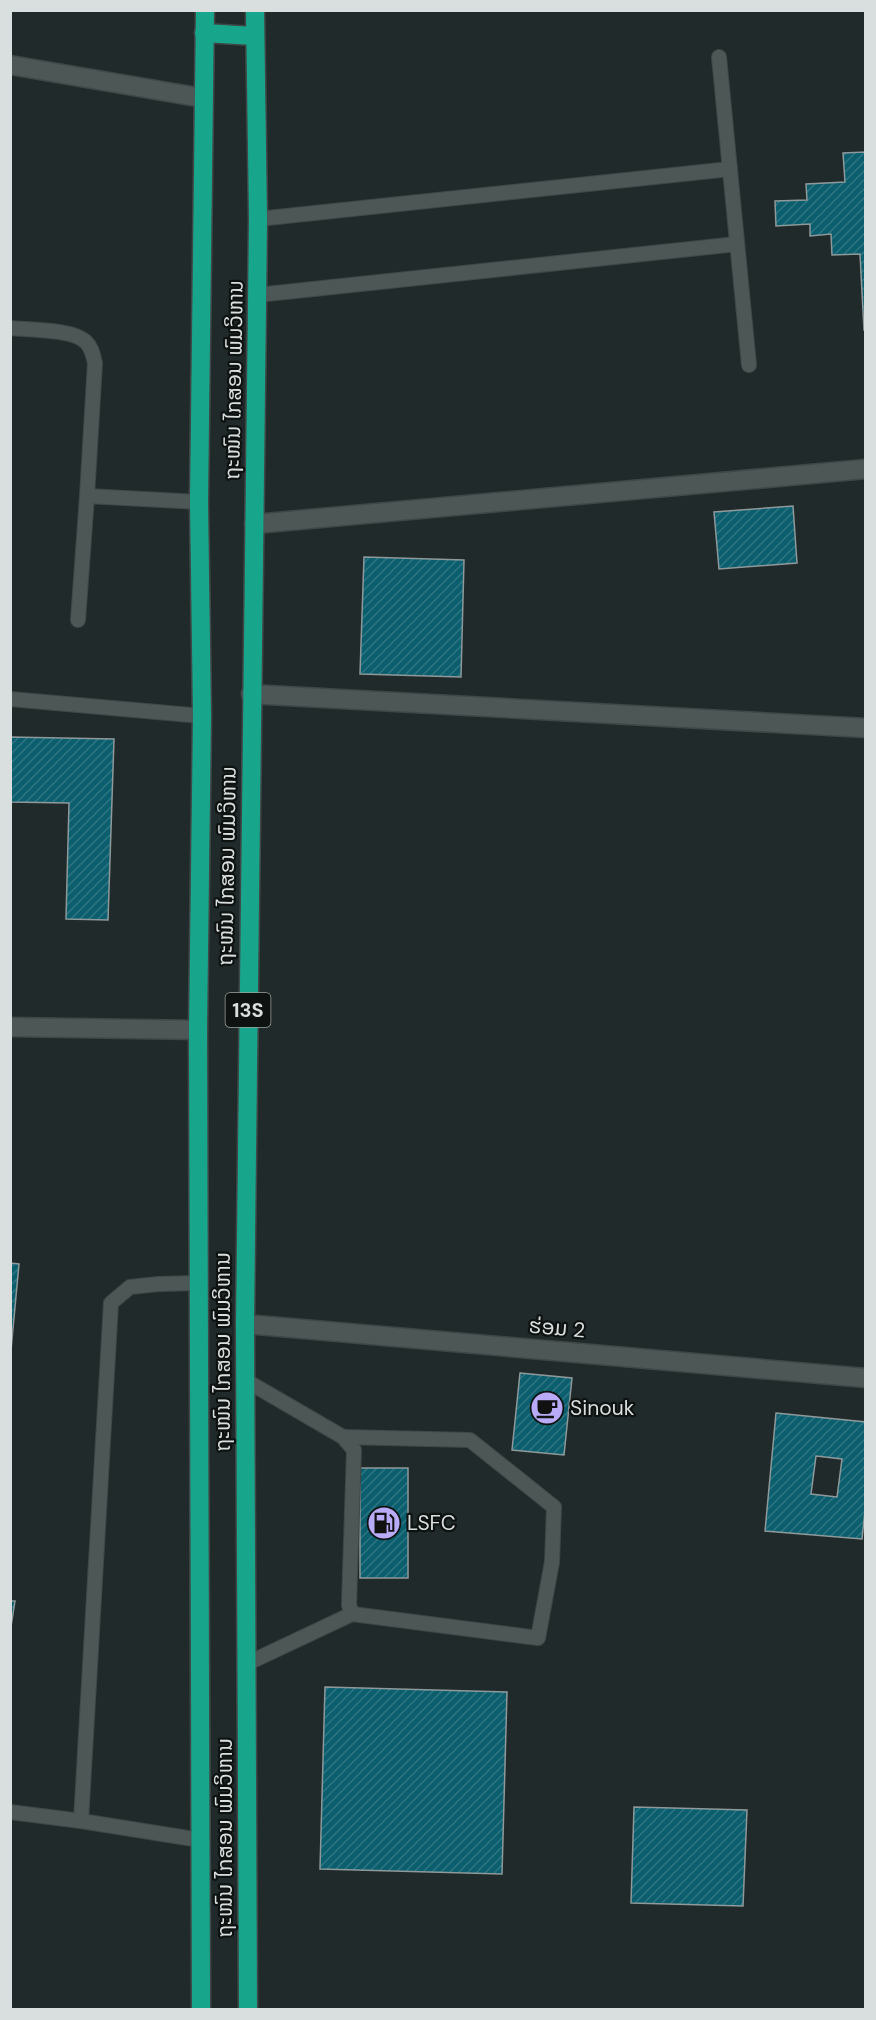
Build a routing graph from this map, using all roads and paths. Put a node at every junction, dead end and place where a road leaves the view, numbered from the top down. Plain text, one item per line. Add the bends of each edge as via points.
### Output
1 (205, 10) edge
2 (255, 10) edge
3 (204, 33) junction
4 (254, 36) junction
5 (719, 57) dead end
6 (10, 65) edge
7 (203, 98) junction
8 (730, 168) junction
9 (258, 219) junction
10 (737, 244) junction
11 (257, 295) junction
12 (10, 328) edge
13 (749, 365) dead end
14 (866, 469) edge
15 (87, 496) junction
16 (199, 502) junction
17 (254, 524) junction
18 (78, 620) dead end
19 (251, 693) junction
20 (10, 699) edge
21 (202, 716) junction
22 (866, 728) edge
23 (10, 1028) edge
24 (198, 1030) junction
25 (198, 1283) junction
26 (245, 1324) junction
27 (866, 1378) edge
28 (245, 1380) junction
29 (343, 1437) junction
30 (352, 1614) junction
31 (246, 1664) junction
32 (10, 1812) edge
33 (81, 1821) junction
34 (200, 1840) junction
35 (201, 2010) edge
36 (248, 2010) edge

1 - 3 highway, ຖະໜົນ ໄກສອນ ພົມວິຫານ / 13S
2 - 4 highway, ຖະໜົນ ໄກສອນ ພົມວິຫານ / 13S
3 - 4 highway
3 - 7 highway, ຖະໜົນ ໄກສອນ ພົມວິຫານ / 13S
4 - 9 highway, ຖະໜົນ ໄກສອນ ພົມວິຫານ / 13S
5 - 8 lane
6 - 7 street
7 - 16 highway, ຖະໜົນ ໄກສອນ ພົມວິຫານ / 13S
8 - 9 lane
8 - 10 lane
9 - 11 highway, ຖະໜົນ ໄກສອນ ພົມວິຫານ / 13S
10 - 11 lane
10 - 13 lane
11 - 17 highway, ຖະໜົນ ໄກສອນ ພົມວິຫານ / 13S
12 - 15 lane via 67,334 84,340 92,350 95,363
14 - 17 street
15 - 16 lane
15 - 18 lane
16 - 21 highway, ຖະໜົນ ໄກສອນ ພົມວິຫານ / 13S
17 - 19 highway, ຖະໜົນ ໄກສອນ ພົມວິຫານ / 13S
19 - 22 street
19 - 26 highway, ຖະໜົນ ໄກສອນ ພົມວິຫານ / 13S
20 - 21 lane
21 - 24 highway, ຖະໜົນ ໄກສອນ ພົມວິຫານ / 13S
23 - 24 street
24 - 25 highway, ຖະໜົນ ໄກສອນ ພົມວິຫານ / 13S
25 - 33 lane via 130,1287 111,1303
25 - 34 highway, ຖະໜົນ ໄກສອນ ພົມວິຫານ / 13S
26 - 27 street, ຮ່ອມ 2
26 - 28 highway, ຖະໜົນ ໄກສອນ ພົມວິຫານ / 13S
28 - 29 lane
28 - 31 highway, ຖະໜົນ ໄກສອນ ພົມວິຫານ / 13S
29 - 30 lane via 354,1450 349,1605
29 - 30 lane via 471,1440 554,1507 552,1562 538,1638
30 - 31 lane
31 - 36 highway, ຖະໜົນ ໄກສອນ ພົມວິຫານ / 13S
32 - 33 lane
33 - 34 lane
34 - 35 highway, ຖະໜົນ ໄກສອນ ພົມວິຫານ / 13S

